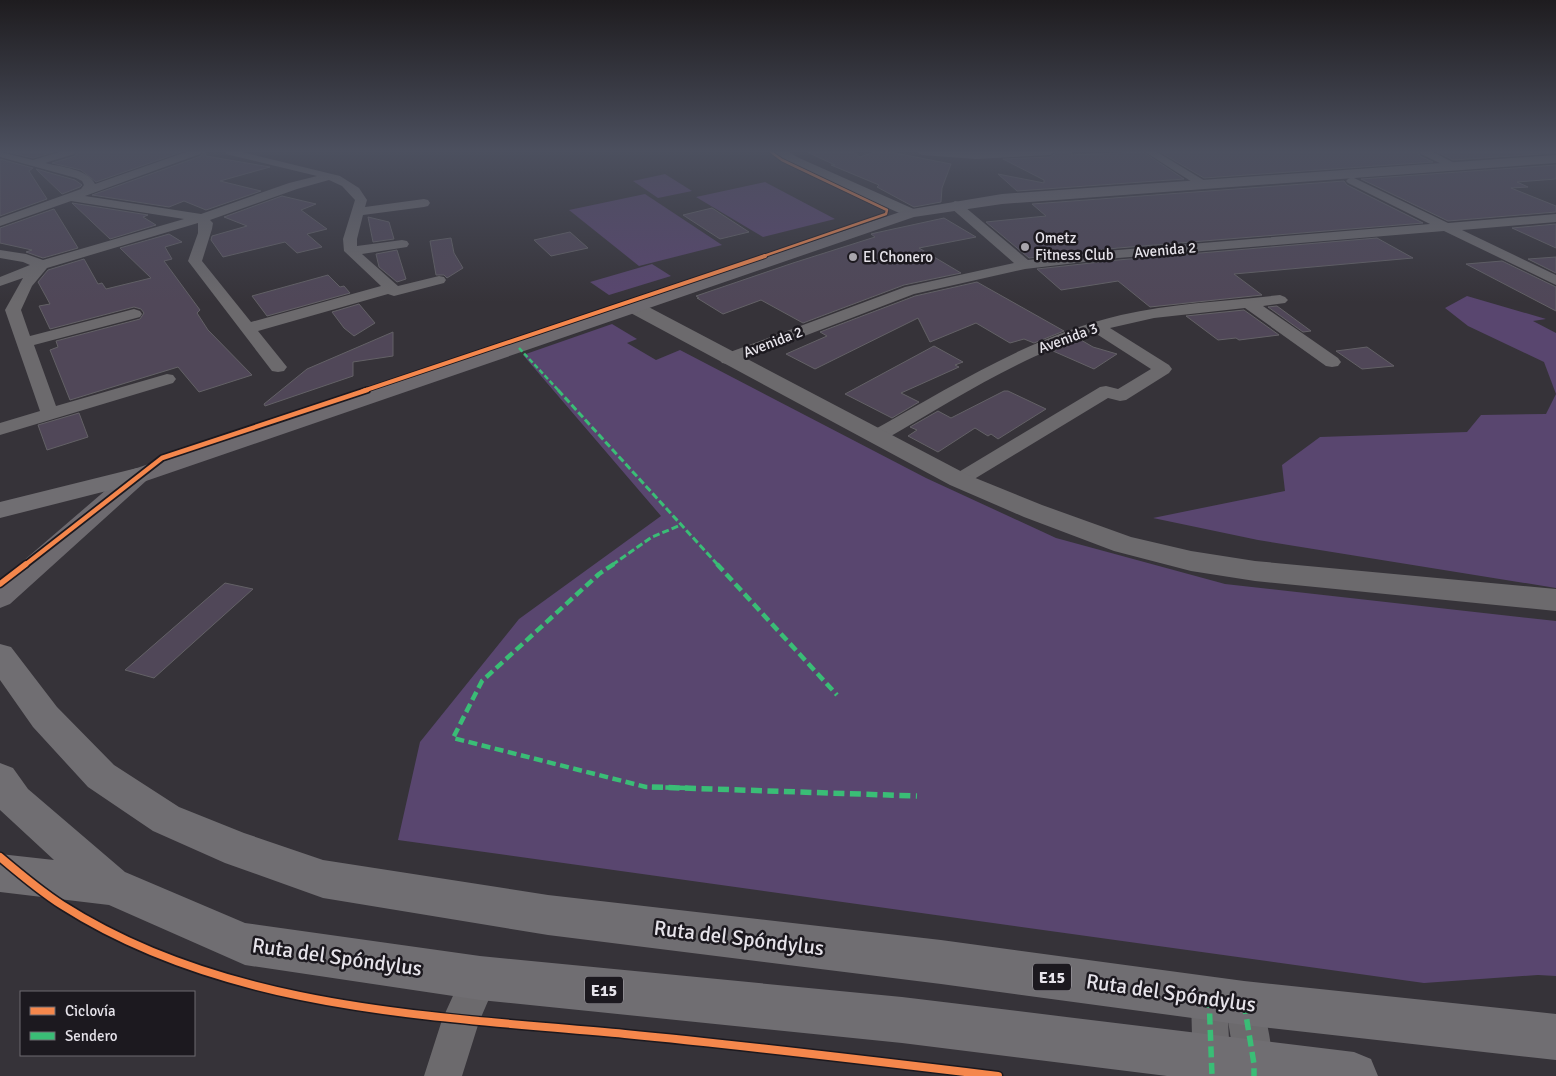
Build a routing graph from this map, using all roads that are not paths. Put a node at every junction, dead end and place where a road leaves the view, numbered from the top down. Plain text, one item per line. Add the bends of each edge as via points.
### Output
1 (35, 202) edge
2 (38, 202) edge
3 (126, 202) edge
4 (250, 202) edge
5 (360, 202) edge
6 (885, 202) edge
7 (977, 202) edge
8 (1395, 202) edge
9 (424, 203) dead end
10 (955, 205) junction
11 (358, 212) junction
12 (0, 214) edge
13 (911, 214) junction
14 (200, 218) junction
15 (1556, 218) edge
16 (0, 222) edge
17 (1446, 227) junction
18 (402, 244) dead end
19 (351, 251) junction
20 (0, 254) edge
21 (42, 265) junction
22 (1025, 265) junction
23 (1554, 279) edge
24 (440, 280) dead end
25 (0, 282) edge
26 (393, 289) junction
27 (1280, 300) dead end
28 (1249, 304) junction
29 (400, 307) dead end
30 (634, 307) junction
31 (134, 314) dead end
32 (1096, 327) junction
33 (249, 328) junction
34 (25, 342) junction
35 (728, 359) junction
36 (1332, 362) dead end
37 (278, 367) dead end
38 (167, 379) dead end
39 (50, 414) junction
40 (0, 429) edge
41 (876, 436) junction
42 (137, 476) junction
43 (959, 480) junction
44 (0, 510) edge
45 (0, 597) edge
46 (1556, 600) edge
47 (0, 656) edge
48 (0, 779) edge
49 (0, 873) edge
50 (111, 886) junction
51 (480, 978) junction
52 (1226, 1000) junction
53 (1556, 1037) edge
54 (1211, 1067) edge
55 (1254, 1070) edge
56 (443, 1076) edge
57 (1354, 1076) edge

1 - 12 street
2 - 16 street
3 - 14 street
4 - 14 street
5 - 11 street
6 - 13 main road
7 - 10 main road
8 - 17 street
9 - 11 street
10 - 13 main road
10 - 22 street
11 - 19 street via 352,225
13 - 30 main road
14 - 21 street
14 - 33 street via 206,223 206,235 196,250 195,261
15 - 17 street, Avenida 2
17 - 22 street, Avenida 2 via 1118,254
17 - 23 street
18 - 19 street
19 - 26 street
20 - 21 street via 26,258
21 - 25 street
21 - 34 street via 18,295 13,310
22 - 35 street, Avenida 2 via 910,290
24 - 26 street
26 - 29 street
26 - 33 street
27 - 28 street, Avenida 3
28 - 32 street, Avenida 3 via 1154,313
28 - 36 street
30 - 35 street
30 - 42 main road
31 - 34 street
32 - 41 street, Avenida 3 via 1022,355
32 - 43 street via 1163,369 1120,396 1106,390
33 - 37 street
34 - 39 street
35 - 41 street
38 - 39 street
39 - 40 street
41 - 43 street
42 - 44 highway
42 - 45 main road
43 - 46 street via 1124,545 1191,561 1256,571
47 - 52 highway, Ruta del Spóndylus / E15 via 45,717 101,776 166,819 239,850 323,878 548,915
48 - 50 highway, Ruta del Spóndylus / E15 via 15,801
49 - 50 highway
50 - 51 highway, Ruta del Spóndylus / E15 via 245,944
51 - 54 highway, Ruta del Spóndylus / E15 via 902,1020
51 - 56 street via 461,1020
52 - 53 highway, Ruta del Spóndylus / E15
52 - 54 street
52 - 55 street
54 - 55 highway, Ruta del Spóndylus / E15
55 - 57 highway, Ruta del Spóndylus / E15

